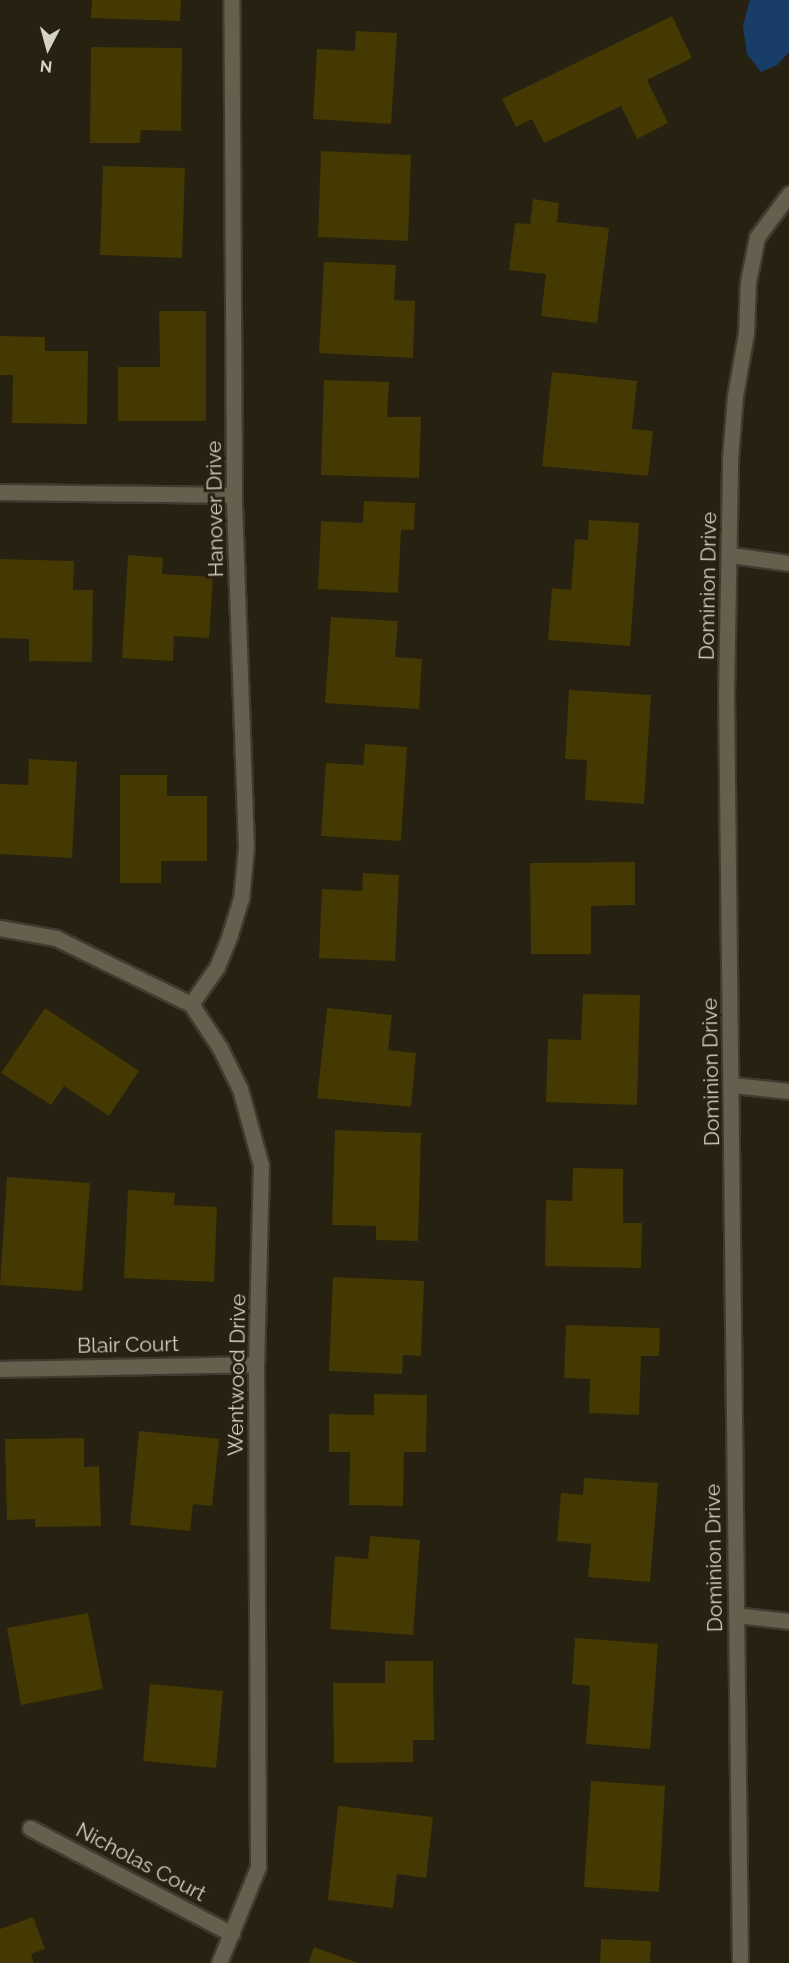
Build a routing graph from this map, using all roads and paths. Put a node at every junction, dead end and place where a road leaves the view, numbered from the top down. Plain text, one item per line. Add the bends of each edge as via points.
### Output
1 (231, 0) edge
2 (789, 194) edge
3 (0, 492) edge
4 (234, 495) junction
5 (731, 555) junction
6 (789, 563) edge
7 (0, 928) edge
8 (191, 1005) junction
9 (732, 1085) junction
10 (789, 1091) edge
11 (256, 1364) junction
12 (0, 1369) edge
13 (736, 1615) junction
14 (789, 1620) edge
15 (30, 1828) dead end
16 (232, 1934) junction
17 (219, 1963) edge
18 (740, 1963) edge

1 - 4 street, Hanover Drive
2 - 5 street, Dominion Drive via 757,237 748,282 746,333 730,459
3 - 4 street
4 - 8 street, Hanover Drive via 246,847 241,899 230,934 217,967
5 - 6 street
5 - 9 street, Dominion Drive via 726,696
7 - 8 street, Wentwood Drive via 23,929 56,938
8 - 11 street, Wentwood Drive via 220,1048 240,1089 261,1165
9 - 10 street
9 - 13 street, Dominion Drive
11 - 12 street, Blair Court
11 - 16 street, Wentwood Drive via 258,1867
13 - 14 street
13 - 18 street, Dominion Drive
15 - 16 street, Nicholas Court
16 - 17 street, Wentwood Drive

